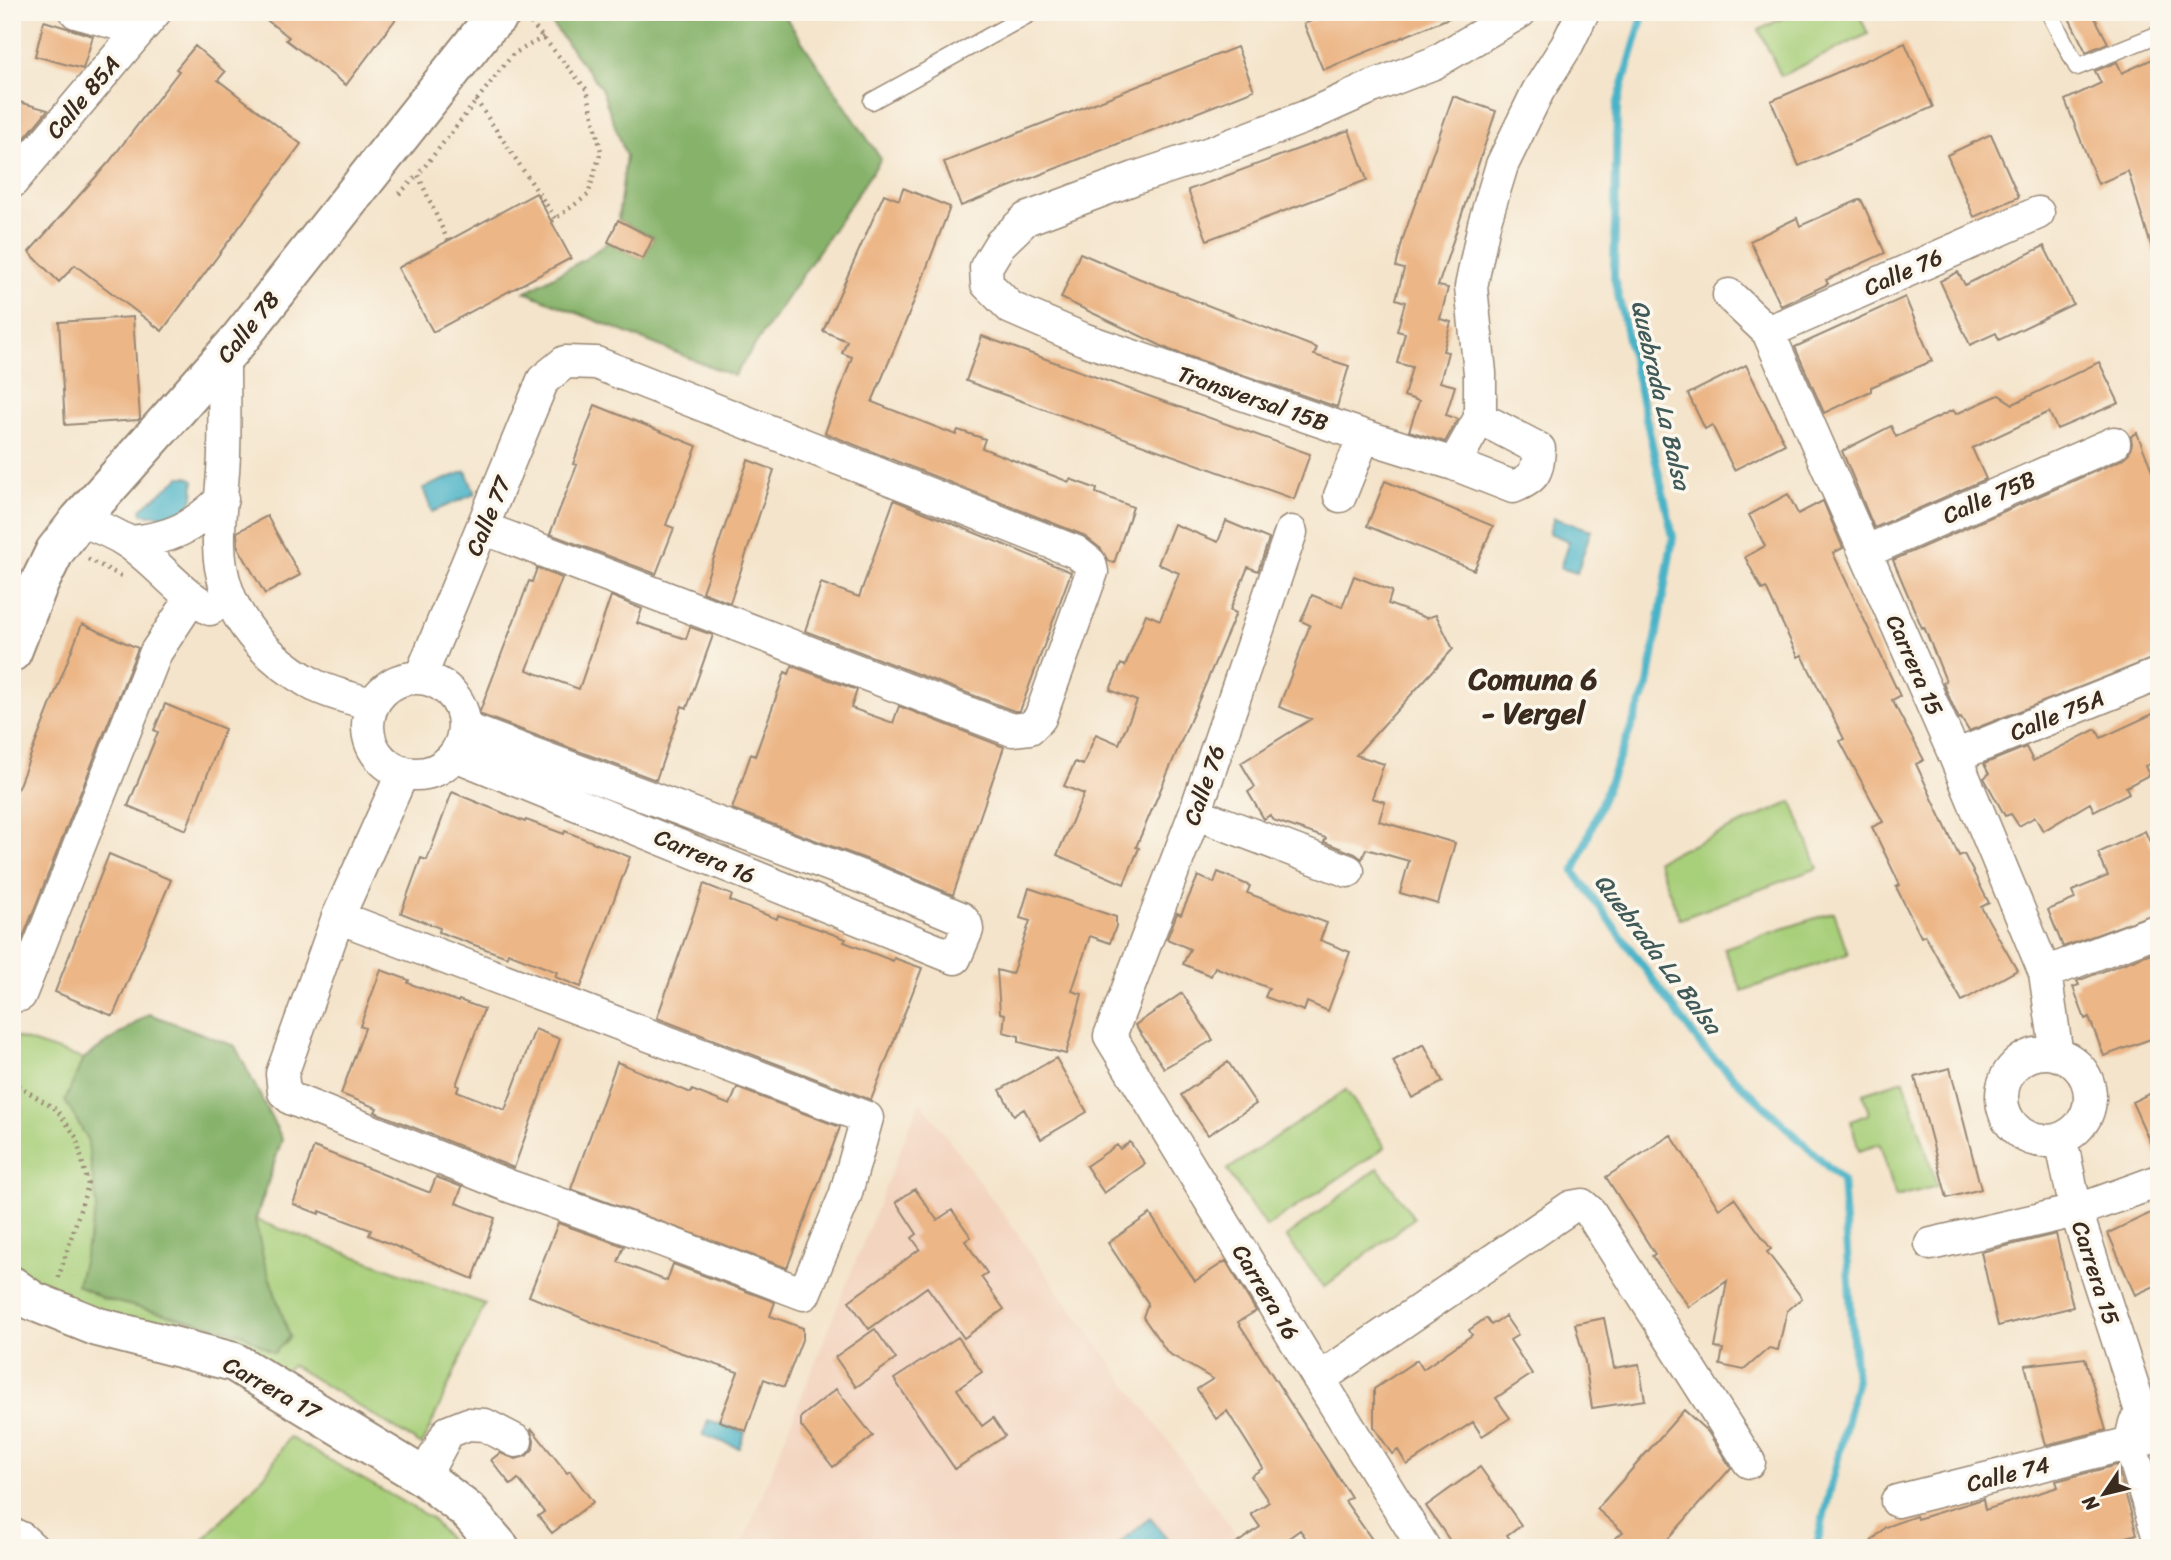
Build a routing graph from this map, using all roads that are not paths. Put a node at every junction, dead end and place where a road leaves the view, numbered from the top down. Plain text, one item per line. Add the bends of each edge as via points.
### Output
1 (76, 12) edge
2 (1033, 12) edge
3 (1520, 12) edge
4 (1583, 12) edge
5 (2049, 12) edge
6 (516, 17) edge
7 (146, 18) edge
8 (2159, 34) edge
9 (872, 101) dead end
10 (18, 165) edge
11 (2038, 213) dead end
12 (1729, 295) dead end
13 (1768, 332) junction
14 (224, 358) junction
15 (1480, 418) junction
16 (1364, 436) junction
17 (2114, 443) dead end
18 (1454, 464) junction
19 (1340, 496) dead end
20 (222, 499) junction
21 (79, 520) junction
22 (483, 528) junction
23 (1291, 532) dead end
24 (129, 542) junction
25 (1865, 552) junction
26 (191, 599) junction
27 (241, 621) junction
28 (12, 652) edge
29 (2159, 674) edge
30 (420, 678) junction
31 (373, 705) junction
32 (459, 741) junction
33 (1955, 756) junction
34 (404, 772) junction
35 (638, 794) junction
36 (1195, 813) junction
37 (629, 825) junction
38 (1348, 871) dead end
39 (338, 917) junction
40 (2159, 930) edge
41 (2045, 973) junction
42 (20, 995) dead end
43 (1110, 1036) joint
44 (2057, 1055) junction
45 (2061, 1139) junction
46 (2159, 1181) edge
47 (2076, 1211) junction
48 (1931, 1244) dead end
49 (12, 1286) edge
50 (1319, 1379) junction
51 (2149, 1438) edge
52 (516, 1441) dead end
53 (1749, 1462) dead end
54 (424, 1477) junction
55 (1897, 1501) dead end
56 (12, 1534) edge
57 (2159, 1538) edge
58 (32, 1548) edge
59 (500, 1548) edge
60 (1424, 1548) edge

1 - 7 street
2 - 9 lane
3 - 16 street, Transversal 15B via 1434,63 1305,117 1026,219 1000,244 986,267 987,284 1011,308 1083,339
4 - 15 street via 1502,165 1484,224 1471,287
5 - 8 lane via 2077,66
6 - 14 street, Calle 78 via 484,30
7 - 10 street, Calle 85A
11 - 13 street, Calle 76
12 - 13 street, Carrera 15
13 - 25 street, Carrera 15
14 - 20 street
14 - 21 street, Calle 78
15 - 18 street
15 - 18 street, Transversal 15B via 1539,449 1537,469 1529,481 1513,487
16 - 18 street, Transversal 15B
16 - 19 street
17 - 25 street, Calle 75B
20 - 24 street via 180,532
20 - 27 street via 222,576
21 - 24 street
21 - 28 street, Calle 78 via 55,551
22 - 22 street, Calle 77 via 1013,730 1030,728 1040,718 1092,572 1084,557 596,363 565,362 543,380
22 - 30 street, Calle 77
23 - 36 street, Calle 76
24 - 26 street
25 - 33 street, Carrera 15
26 - 27 street
26 - 42 street via 156,652
27 - 31 street via 267,653 314,685
29 - 33 street, Calle 75A
30 - 31 street via 393,684
30 - 32 street via 434,681 452,694 463,713
31 - 34 street via 368,732 372,746 391,767
32 - 34 street via 444,765 418,774
32 - 35 street, Carrera 16
32 - 37 street, Carrera 16
33 - 41 street, Carrera 15
34 - 39 street
35 - 37 street
35 - 37 street, Carrera 16 via 875,882 961,918 967,930 955,958
36 - 38 street
36 - 43 street, Calle 76
39 - 39 street via 867,1118 845,1196 804,1294 509,1186 292,1100 284,1092 282,1074
40 - 41 street
41 - 44 street, Carrera 15
43 - 50 street, Carrera 16
44 - 45 street via 2080,1070 2090,1096 2082,1122
44 - 45 street via 2028,1057 2016,1065 2002,1092 2008,1121 2019,1132 2039,1140
45 - 47 street, Carrera 15
46 - 47 street
47 - 48 street
47 - 51 street, Carrera 15
49 - 54 street, Carrera 17 via 33,1301 98,1327 234,1362
50 - 53 street via 1571,1207 1582,1205
50 - 60 street, Carrera 16
51 - 55 street, Calle 74
51 - 57 street, Carrera 15
52 - 54 street via 485,1424 468,1424 449,1432
54 - 59 street, Carrera 17 via 468,1511
56 - 58 street

